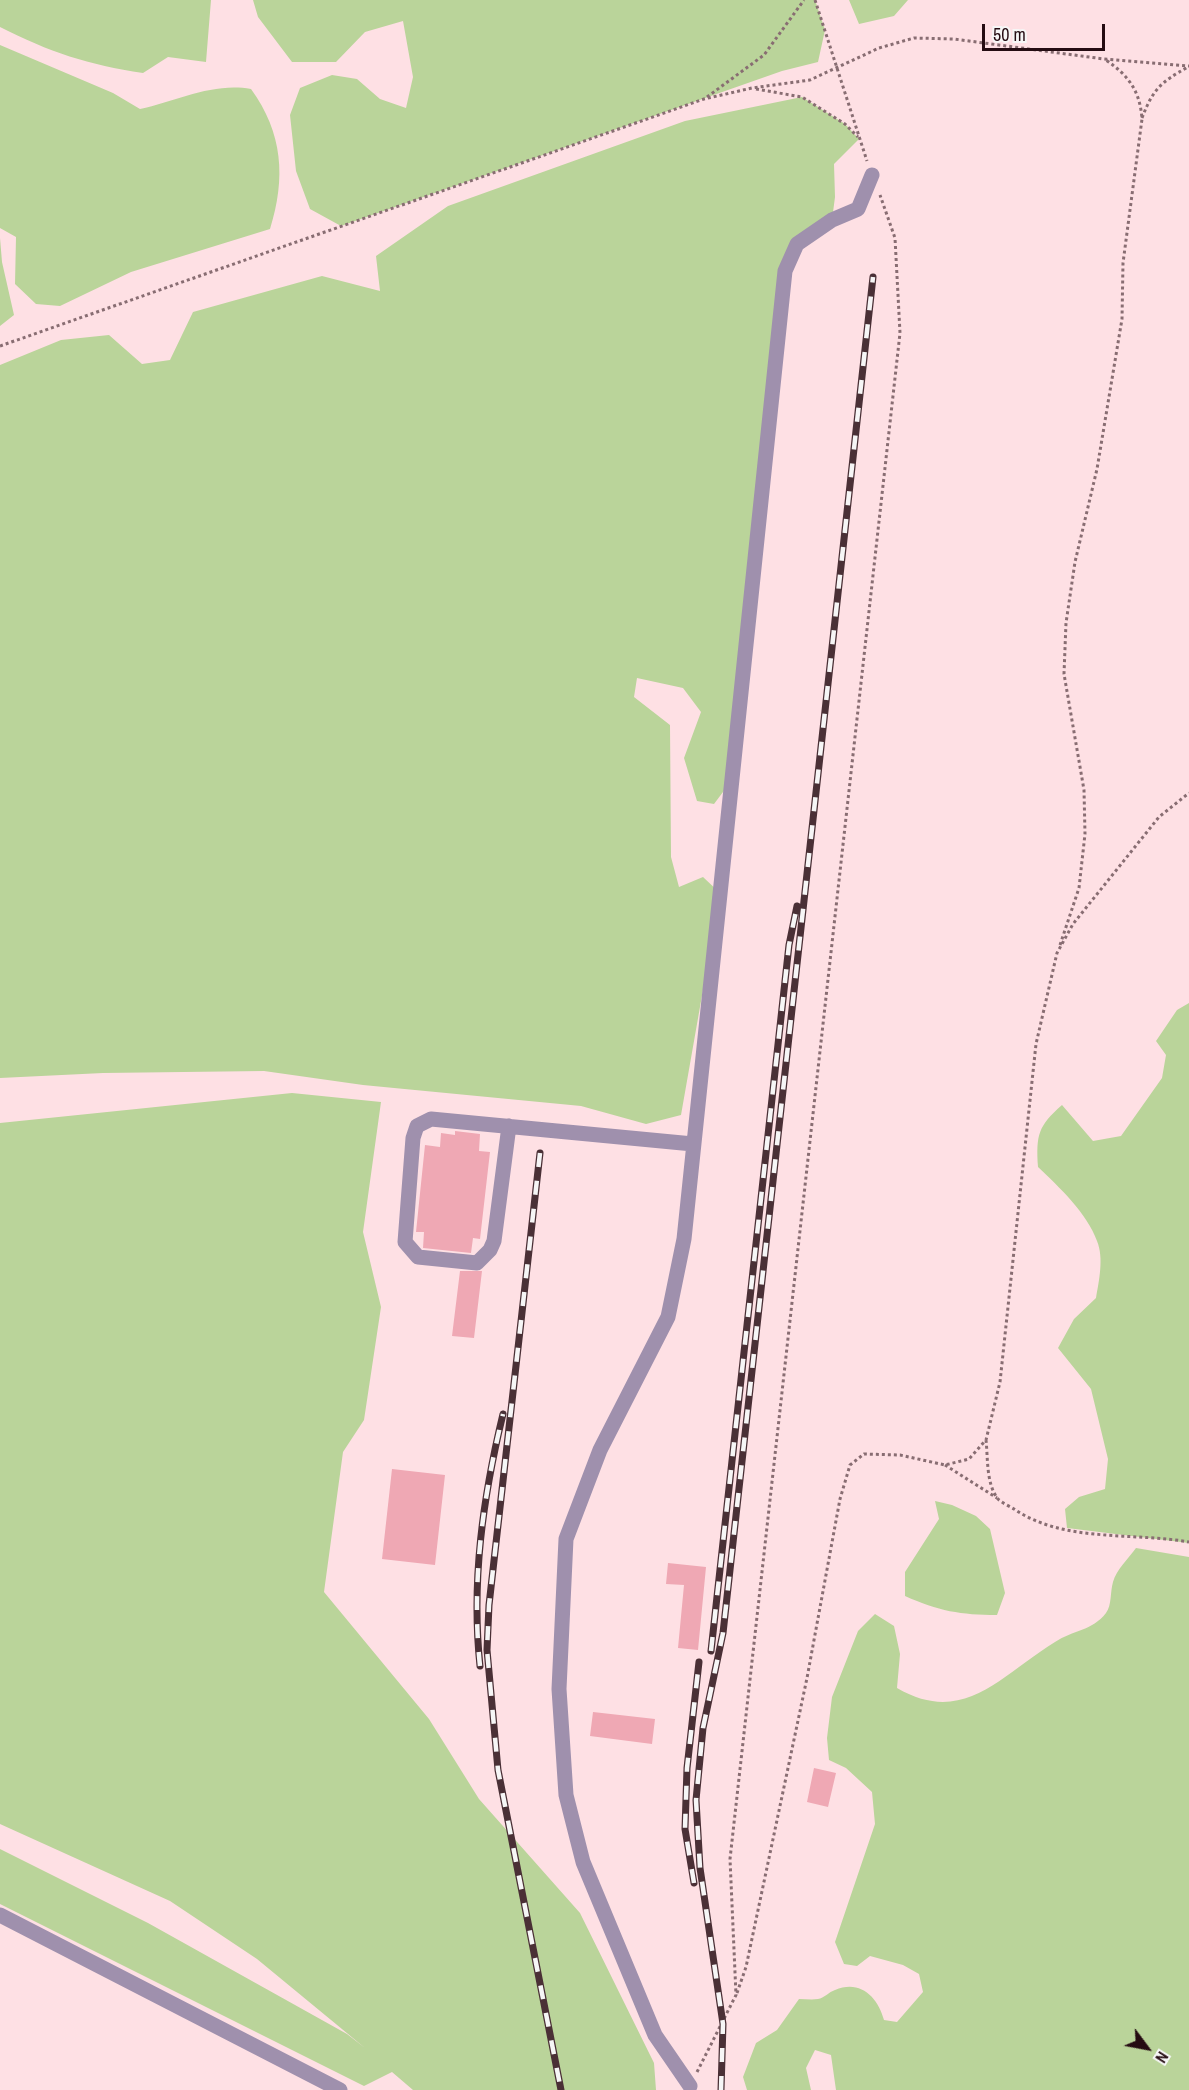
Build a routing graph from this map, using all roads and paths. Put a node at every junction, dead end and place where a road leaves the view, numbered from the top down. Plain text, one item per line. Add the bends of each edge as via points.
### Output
1 (804, 0) edge
2 (815, 0) edge
3 (1104, 58) junction
4 (1189, 66) edge
5 (836, 68) junction
6 (752, 88) junction
7 (704, 99) junction
8 (1142, 119) junction
9 (860, 139) junction
10 (872, 175) junction
11 (0, 346) edge
12 (1189, 793) edge
13 (1057, 953) junction
14 (509, 1126) junction
15 (693, 1144) junction
16 (986, 1440) junction
17 (945, 1465) junction
18 (998, 1499) junction
19 (1189, 1542) edge
20 (2, 1920) edge
21 (736, 1995) junction
22 (690, 2086) joint
23 (340, 2090) edge

1 - 7 path via 764,55
2 - 5 path
3 - 4 path
3 - 5 path via 954,39 914,38 879,48
3 - 8 path via 1125,73 1135,87
4 - 8 path via 1166,79 1151,95
5 - 6 path via 810,80
5 - 9 path
6 - 7 path
6 - 9 path via 802,97 845,124
7 - 11 path
8 - 13 path via 1123,263 1122,319 1066,623 1064,674 1084,790 1085,834 1079,888
9 - 10 path
10 - 15 lane via 858,209 832,220 797,244 785,271
10 - 21 path via 895,238 900,333 730,1859
12 - 13 path via 1160,817 1073,924
13 - 16 path via 1036,1044 1000,1382
14 - 14 lane via 431,1119 417,1126 412,1138 405,1242 418,1257 477,1263 490,1250
14 - 15 lane
15 - 22 lane via 684,1239 668,1317 600,1450 566,1539 559,1689 566,1795 583,1862 655,2035
16 - 17 path via 969,1459
16 - 18 path via 990,1480
17 - 18 path
17 - 21 path via 900,1455 864,1454 850,1465 748,1956
18 - 19 path via 1023,1515 1056,1527
20 - 23 lane
21 - 22 path

